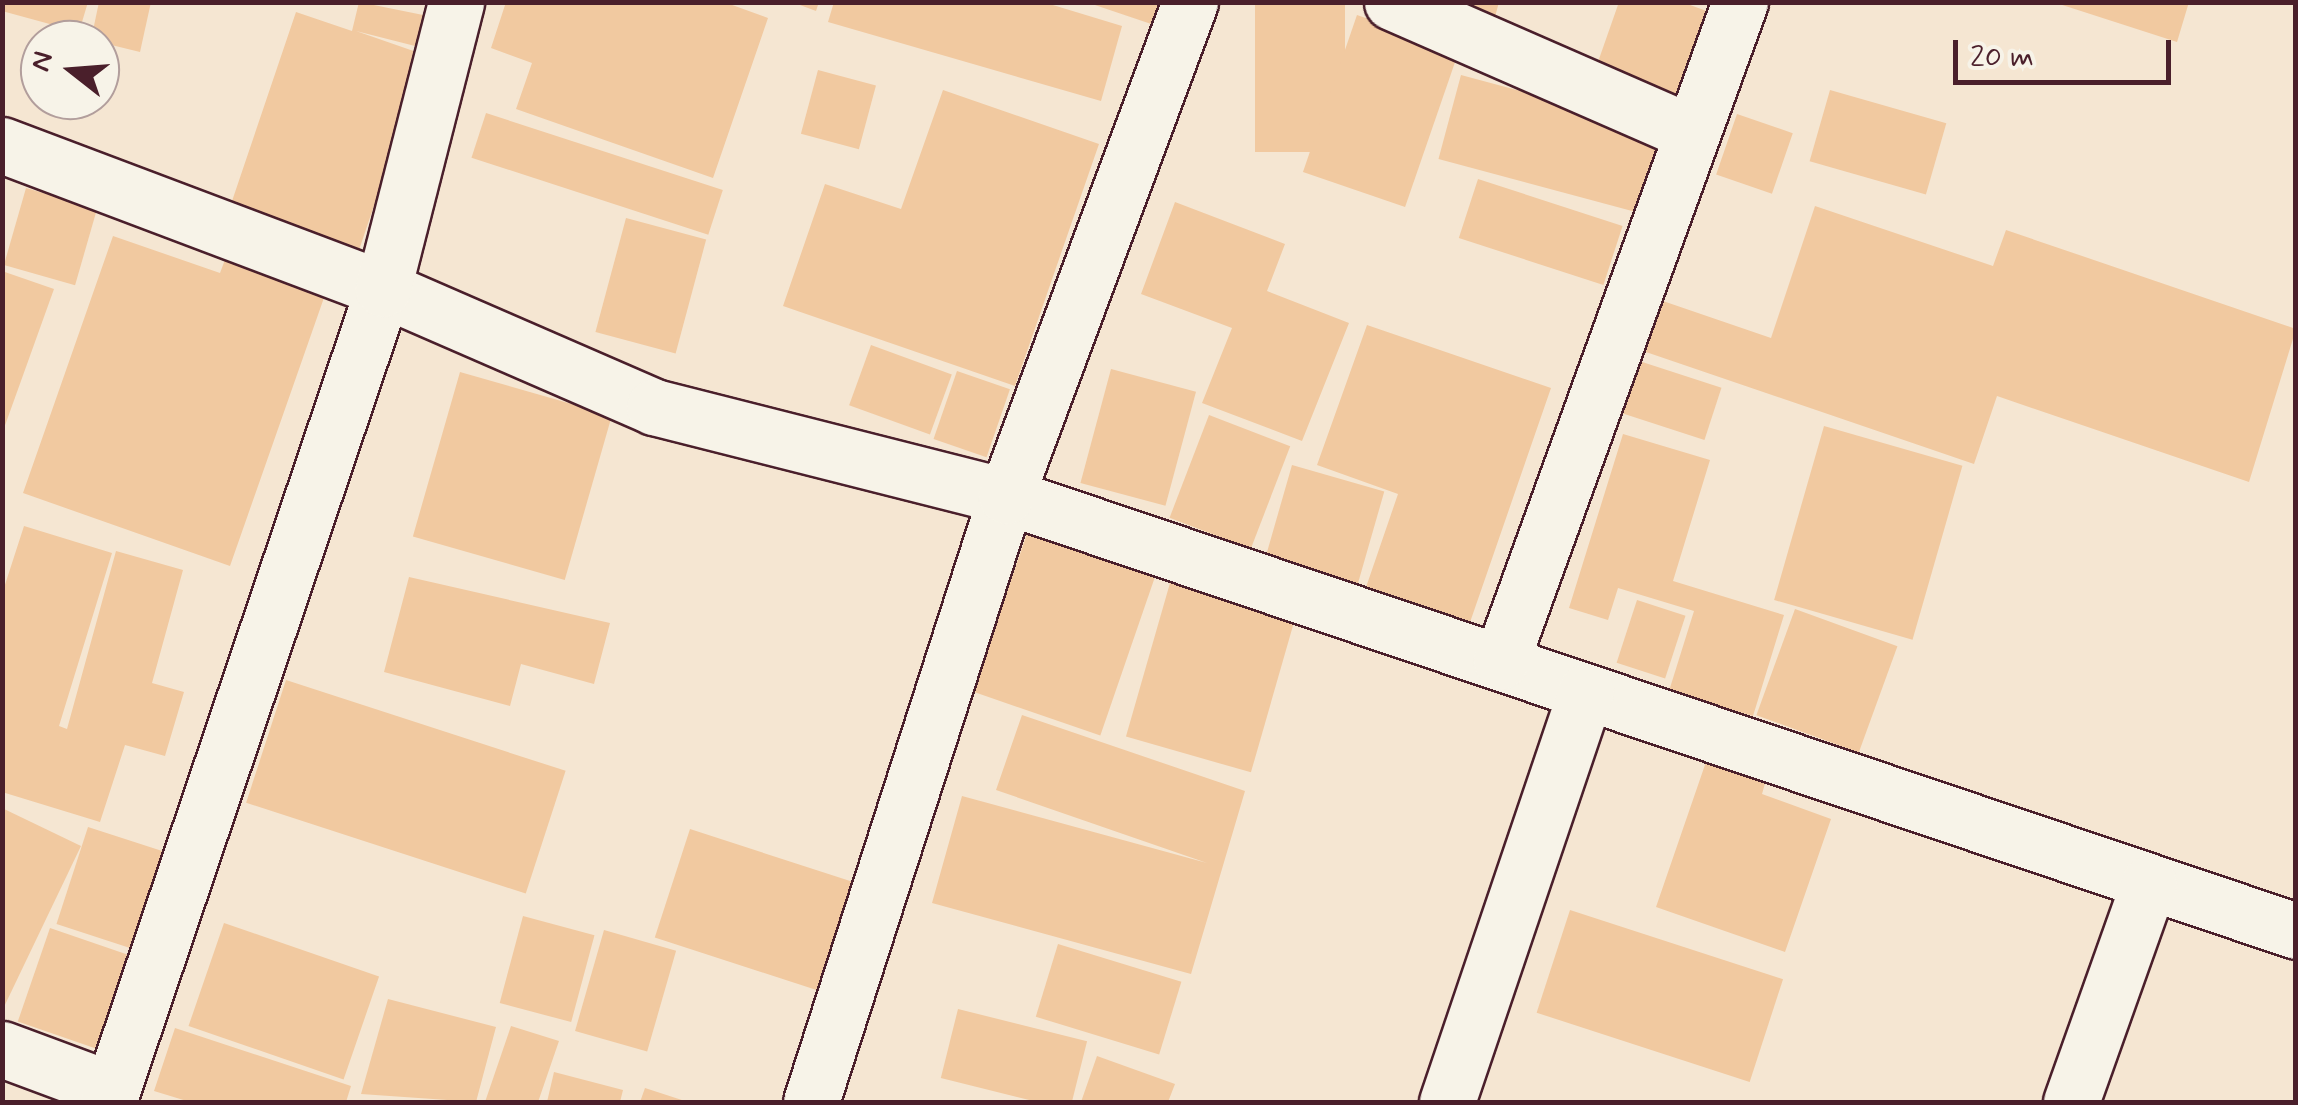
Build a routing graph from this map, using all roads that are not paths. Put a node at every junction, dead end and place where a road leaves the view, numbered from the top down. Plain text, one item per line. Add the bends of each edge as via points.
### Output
1 (456, 2) edge
2 (1190, 2) edge
3 (1392, 2) edge
4 (1740, 2) edge
5 (1688, 132) junction
6 (2, 145) edge
7 (383, 289) junction
8 (1006, 496) junction
9 (1500, 661) junction
10 (1586, 692) junction
11 (2149, 883) junction
12 (2296, 931) edge
13 (2, 1050) edge
14 (110, 1096) edge
15 (811, 1102) edge
16 (1447, 1102) edge
17 (2071, 1102) edge

1 - 7 street
2 - 8 street
3 - 5 street
4 - 5 street
5 - 9 street
6 - 7 street
7 - 8 street via 654,407
7 - 14 street
8 - 9 street
8 - 15 street
9 - 10 street
10 - 11 street
10 - 16 street
11 - 12 street
11 - 17 street
13 - 14 street

